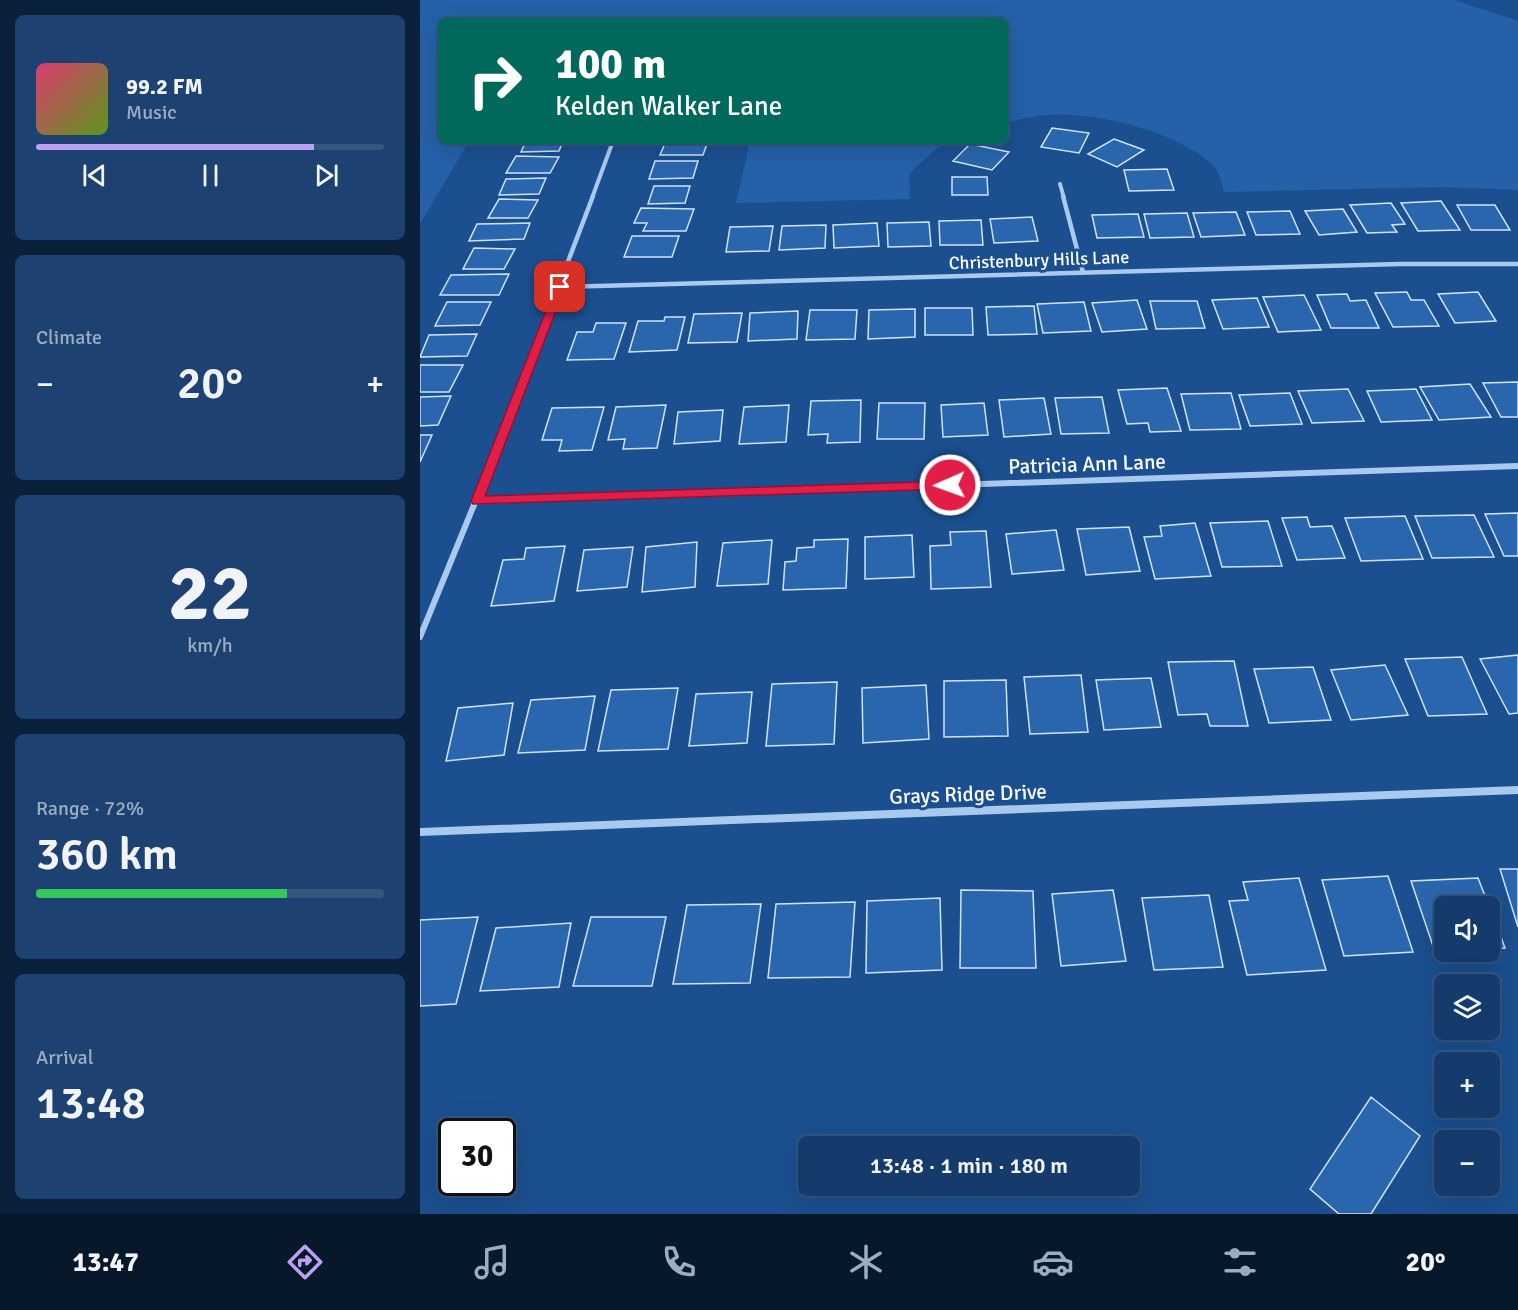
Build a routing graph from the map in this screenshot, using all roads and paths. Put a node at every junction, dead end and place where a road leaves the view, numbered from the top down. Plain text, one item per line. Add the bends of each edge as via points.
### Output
1 (612, 144) edge
2 (1060, 184) dead end
3 (1518, 264) edge
4 (1083, 272) junction
5 (560, 287) junction
6 (1518, 466) edge
7 (477, 501) junction
8 (420, 637) edge
9 (1518, 790) edge
10 (420, 832) edge

1 - 5 street
2 - 4 street
3 - 4 street, Christenbury Hills Lane
4 - 5 street, Christenbury Hills Lane
5 - 7 street
6 - 7 street, Patricia Ann Lane
7 - 8 street
9 - 10 street, Grays Ridge Drive

